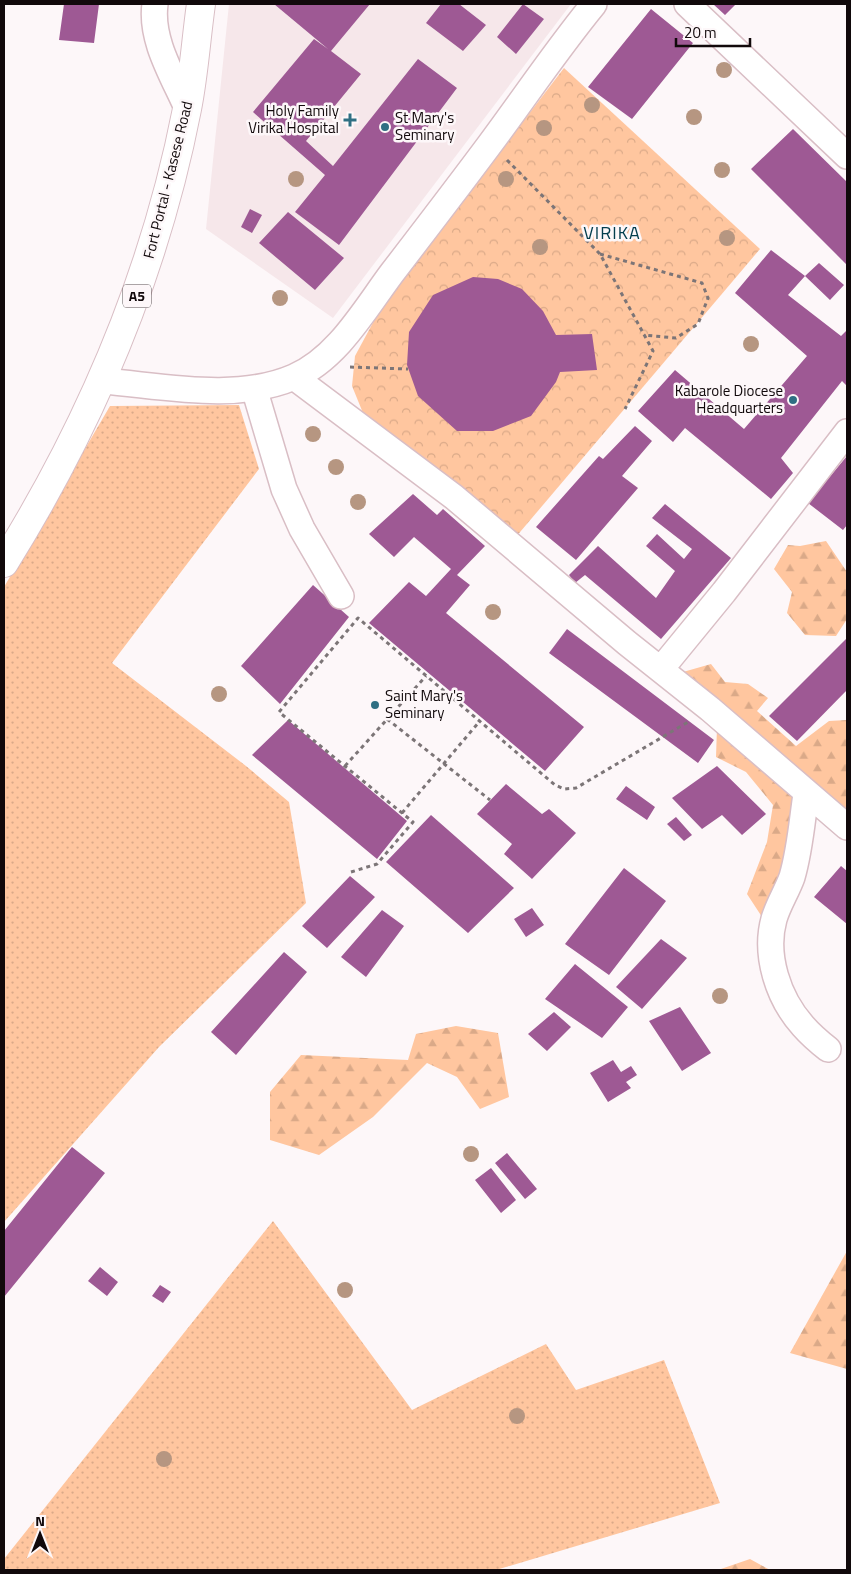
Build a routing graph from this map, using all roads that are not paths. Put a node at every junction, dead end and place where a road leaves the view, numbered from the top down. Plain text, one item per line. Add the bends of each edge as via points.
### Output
1 (155, 4) edge
2 (201, 4) edge
3 (594, 4) edge
4 (688, 4) edge
5 (187, 108) junction
6 (847, 156) edge
7 (304, 371) junction
8 (103, 381) junction
9 (254, 388) junction
10 (847, 432) edge
11 (4, 563) edge
12 (341, 596) dead end
13 (661, 669) junction
14 (806, 794) junction
15 (847, 827) edge
16 (828, 1050) dead end

1 - 5 street via 159,44
2 - 5 highway, Fort Portal - Kasese Road / A5
3 - 7 street via 337,344
4 - 6 street
5 - 8 highway, Fort Portal - Kasese Road / A5 via 156,234
7 - 9 street
7 - 13 street
8 - 9 street via 192,389
8 - 11 highway, Fort Portal - Kasese Road / A5 via 34,516
9 - 12 street via 284,488 302,529
10 - 13 street
13 - 14 street
14 - 15 street
14 - 16 street via 798,856 774,919 770,945 773,972 789,1006 802,1025

